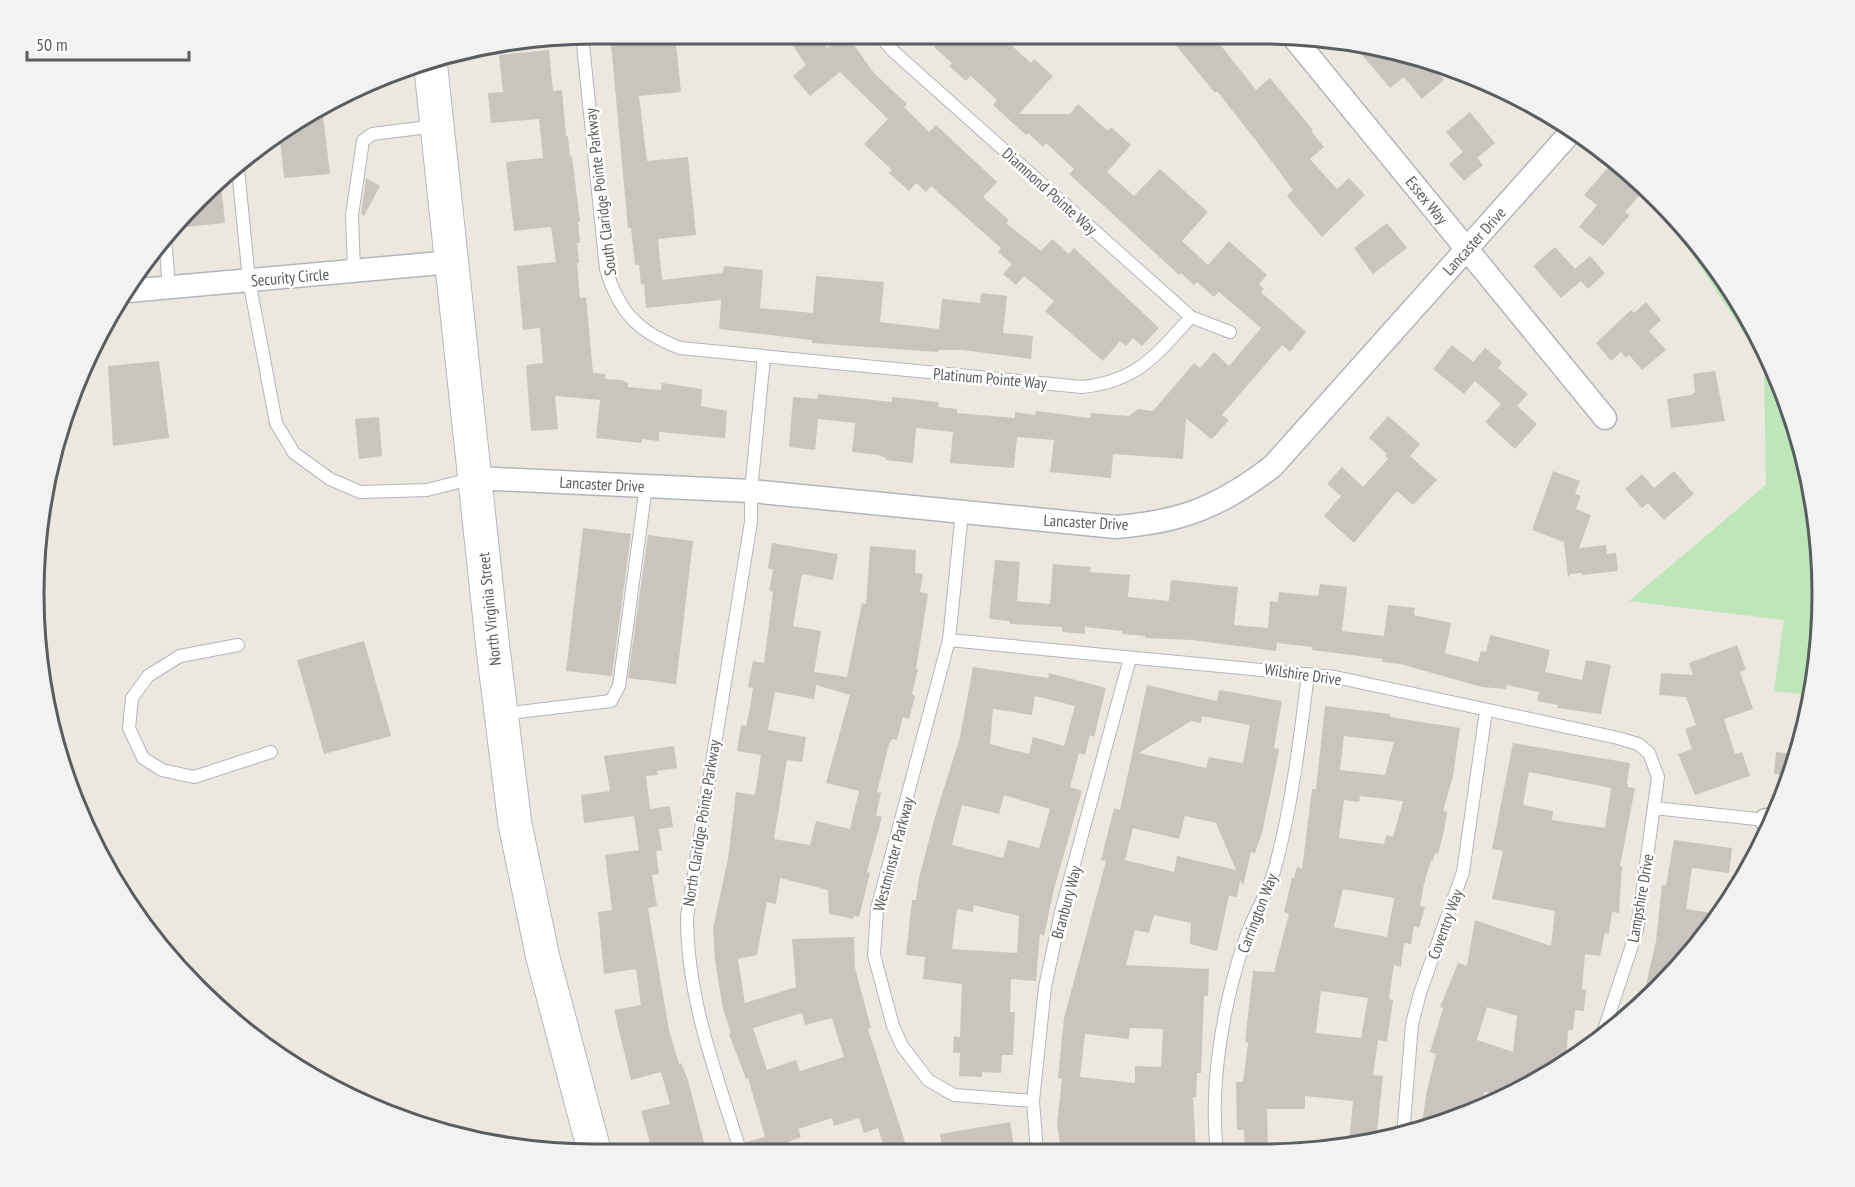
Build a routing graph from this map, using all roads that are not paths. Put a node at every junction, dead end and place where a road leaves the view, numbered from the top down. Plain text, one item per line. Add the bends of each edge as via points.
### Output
1 (583, 44) edge
2 (887, 44) edge
3 (1300, 45) edge
4 (431, 69) edge
5 (437, 126) junction
6 (1567, 136) edge
7 (238, 174) edge
8 (166, 248) edge
9 (1467, 249) junction
10 (452, 262) junction
11 (354, 271) junction
12 (249, 280) junction
13 (169, 288) junction
14 (134, 291) edge
15 (1191, 316) junction
16 (1230, 332) dead end
17 (764, 357) junction
18 (1605, 418) dead end
19 (475, 478) junction
20 (646, 486) junction
21 (751, 491) junction
22 (962, 512) junction
23 (949, 640) junction
24 (238, 645) dead end
25 (1130, 658) junction
26 (1308, 674) junction
27 (1486, 711) junction
28 (501, 714) junction
29 (271, 752) dead end
30 (1649, 753) joint
31 (1654, 808) junction
32 (1763, 819) edge
33 (1607, 1021) edge
34 (1033, 1101) junction
35 (1404, 1125) edge
36 (592, 1144) edge
37 (738, 1144) edge
38 (1036, 1144) edge
39 (1216, 1144) edge

1 - 17 lane, South Claridge Pointe Parkway via 606,269 613,292 625,312 659,340 680,348
2 - 15 lane, Diamnond Pointe Way
3 - 9 street, Essex Way
4 - 5 main road, North Virginia Street
5 - 10 main road, North Virginia Street
5 - 11 lane via 372,134 363,141 352,214
6 - 9 street, Lancaster Drive
7 - 12 lane
8 - 13 lane
9 - 18 street, Essex Way
9 - 22 street, Lancaster Drive via 1290,449 1244,489 1215,505 1183,518 1116,527
10 - 11 street, Security Circle
10 - 19 main road, North Virginia Street
11 - 12 street, Security Circle
12 - 13 street, Security Circle
12 - 19 lane via 276,423 294,453 330,479 360,492 427,490
13 - 14 street, Security Circle
15 - 16 lane, Diamnond Pointe Way
15 - 17 lane, Platinum Pointe Way via 1148,364 1107,385
17 - 21 lane
19 - 20 street, Lancaster Drive
19 - 28 main road, North Virginia Street
20 - 21 street, Lancaster Drive
20 - 28 lane via 619,686 611,701
21 - 22 street, Lancaster Drive
21 - 37 lane, North Claridge Pointe Parkway via 751,522 687,917 690,977 699,1018
22 - 23 lane, Westminster Parkway
23 - 25 lane, Wilshire Drive
23 - 34 lane, Westminster Parkway via 877,909 874,955 893,1026 902,1046 928,1080 954,1095
24 - 29 lane via 180,656 148,676 132,698 129,728 143,758 162,770 194,777
25 - 26 lane, Wilshire Drive
25 - 34 lane, Branbury Way via 1045,987
26 - 27 lane, Wilshire Drive
26 - 39 lane, Carrington Way via 1295,771 1274,870 1245,940 1225,1023 1216,1092
27 - 30 lane, Wilshire Drive via 1618,738 1638,744
27 - 35 lane, Coventry Way via 1463,872 1412,1024
28 - 36 main road, North Virginia Street via 515,824 543,958
30 - 31 lane, Lampshire Drive via 1658,777
31 - 32 lane
31 - 33 lane, Lampshire Drive via 1637,930
34 - 38 lane, Branbury Way

